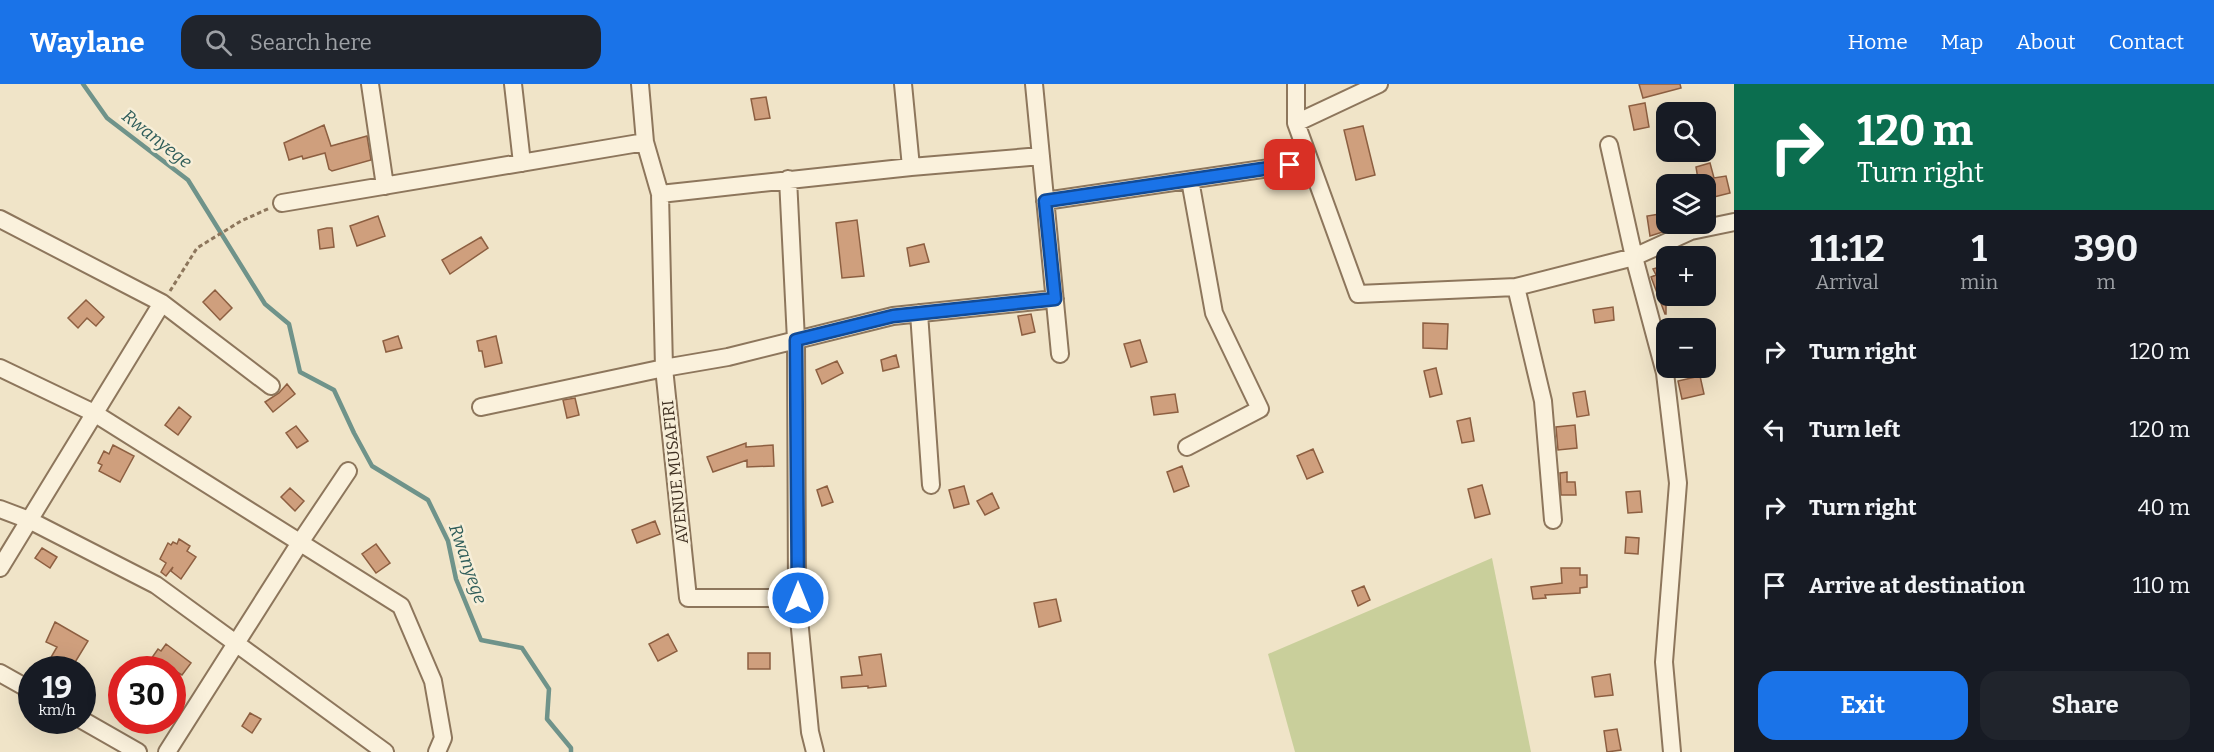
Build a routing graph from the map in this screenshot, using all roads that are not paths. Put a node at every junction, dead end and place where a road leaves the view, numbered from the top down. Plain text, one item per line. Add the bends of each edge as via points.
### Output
1 (370, 84) edge
2 (513, 84) edge
3 (640, 84) edge
4 (903, 84) edge
5 (1034, 84) edge
6 (1296, 84) edge
7 (1379, 84) edge
8 (1296, 123) junction
9 (645, 142) junction
10 (1609, 146) dead end
11 (1041, 156) junction
12 (1310, 162) junction
13 (522, 163) junction
14 (911, 167) junction
15 (788, 179) junction
16 (1190, 180) junction
17 (385, 186) junction
18 (660, 194) junction
19 (1045, 201) junction
20 (282, 203) road end
21 (0, 219) edge
22 (1734, 222) edge
23 (1634, 257) junction
24 (1516, 287) junction
25 (1055, 299) junction
26 (162, 303) junction
27 (919, 313) junction
28 (796, 340) junction
29 (1060, 354) dead end
30 (0, 368) edge
31 (664, 368) junction
32 (271, 386) dead end
33 (480, 407) dead end
34 (94, 413) junction
35 (1187, 447) dead end
36 (348, 471) dead end
37 (931, 485) dead end
38 (0, 509) edge
39 (29, 520) junction
40 (1553, 520) dead end
41 (301, 541) junction
42 (0, 568) edge
43 (798, 598) junction
44 (237, 644) junction
45 (0, 673) edge
46 (18, 683) edge
47 (96, 728) edge
48 (138, 752) edge
49 (167, 752) edge
50 (386, 752) edge
51 (437, 752) edge
52 (815, 752) edge
53 (1672, 752) edge

1 - 17 street
2 - 13 street
3 - 9 street, AVENUE MUSAFIRI
4 - 14 street
5 - 11 street
6 - 8 street
7 - 8 street
8 - 12 street
9 - 13 street
9 - 18 street, AVENUE MUSAFIRI
10 - 23 street
11 - 14 street
11 - 19 street
12 - 16 street
12 - 24 street via 1358,294
13 - 17 street
14 - 15 street
15 - 18 street
15 - 28 street
16 - 19 street
16 - 35 street via 1214,313 1260,409
17 - 20 street
18 - 31 street, AVENUE MUSAFIRI
19 - 25 street
21 - 26 street
22 - 23 street via 1691,231
23 - 24 street
23 - 53 street via 1665,373 1678,483 1664,663
24 - 40 street via 1543,401
25 - 27 street
25 - 29 street
26 - 32 street
26 - 34 street
27 - 28 street
27 - 37 street
28 - 31 street
28 - 43 street
30 - 34 street
31 - 33 street
31 - 43 street, AVENUE MUSAFIRI via 688,598
34 - 39 street
34 - 41 street
36 - 41 street
38 - 39 street
39 - 42 street
39 - 44 street via 156,585
41 - 44 street
41 - 51 street via 401,606 433,681 443,738
43 - 52 street
44 - 49 street
44 - 50 street
45 - 46 street
47 - 48 street

